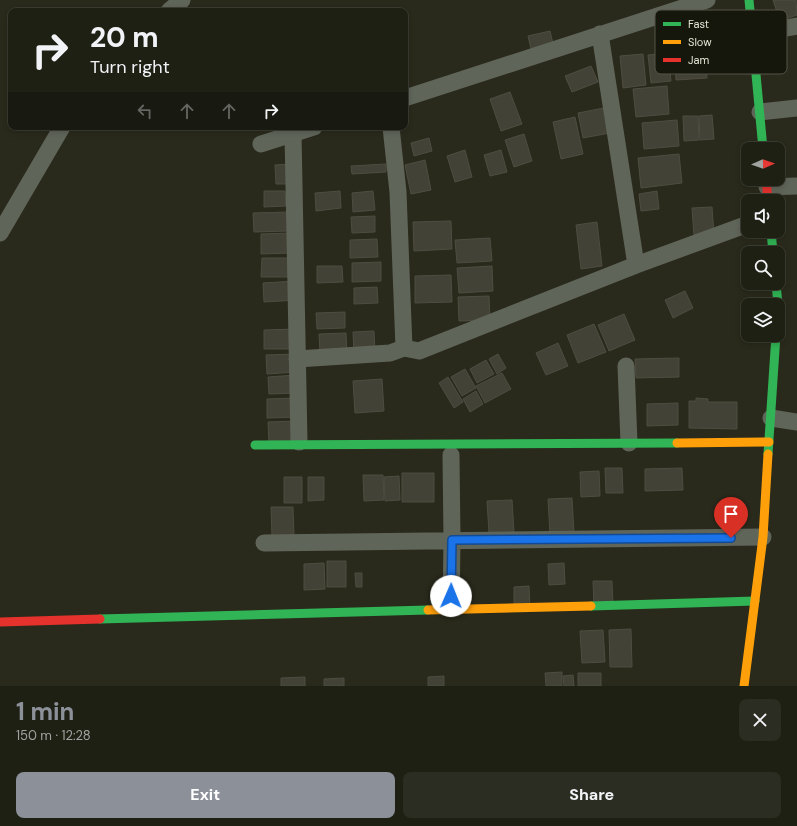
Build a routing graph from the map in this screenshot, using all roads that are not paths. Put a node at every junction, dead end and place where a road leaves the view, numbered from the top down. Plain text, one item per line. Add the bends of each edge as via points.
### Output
1 (182, 0) edge
2 (707, 0) edge
3 (749, 0) edge
4 (173, 8) edge
5 (676, 10) edge
6 (750, 10) edge
7 (655, 17) edge
8 (797, 26) edge
9 (787, 28) edge
10 (600, 34) junction
11 (756, 74) edge
12 (408, 97) edge
13 (797, 108) edge
14 (760, 112) junction
15 (60, 130) edge
16 (305, 130) edge
17 (391, 130) edge
18 (293, 134) junction
19 (762, 142) edge
20 (261, 144) dead end
21 (797, 186) edge
22 (767, 189) edge
23 (741, 227) edge
24 (0, 233) edge
25 (636, 265) junction
26 (776, 342) edge
27 (404, 348) junction
28 (297, 359) junction
29 (626, 366) dead end
30 (772, 418) junction
31 (797, 422) edge
32 (299, 442) dead end
33 (628, 442) junction
34 (769, 442) junction
35 (255, 445) dead end
36 (451, 455) dead end
37 (763, 537) junction
38 (452, 540) junction
39 (264, 543) dead end
40 (755, 601) junction
41 (451, 610) junction
42 (0, 622) edge
43 (744, 686) edge

1 - 4 street
2 - 5 street
3 - 6 street
7 - 10 street
8 - 9 street
10 - 12 street
10 - 25 street
11 - 14 street
13 - 14 street
14 - 19 street
15 - 24 street
16 - 18 street
17 - 27 street via 398,192
18 - 20 street
18 - 28 street
21 - 22 street
23 - 25 street
25 - 27 street via 419,351
26 - 30 street
27 - 28 street via 390,353
28 - 32 street
29 - 33 street
30 - 31 street
30 - 34 street
33 - 34 street
33 - 35 street
34 - 37 street
36 - 38 street
37 - 38 street
37 - 40 street
38 - 39 street
38 - 41 street
40 - 41 street
40 - 43 street
41 - 42 street

